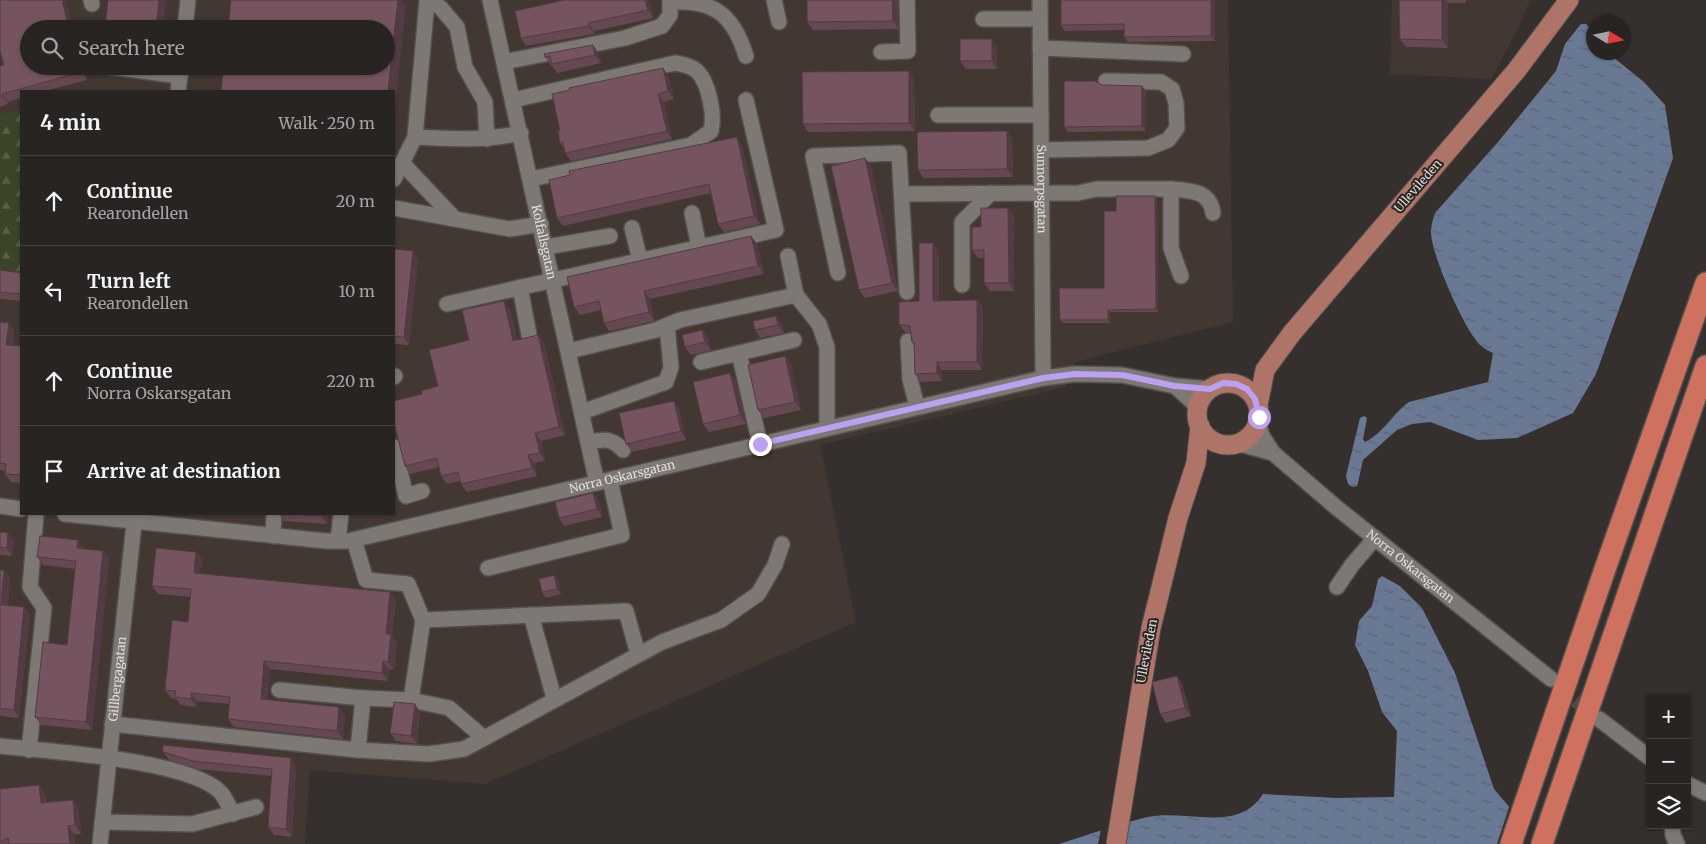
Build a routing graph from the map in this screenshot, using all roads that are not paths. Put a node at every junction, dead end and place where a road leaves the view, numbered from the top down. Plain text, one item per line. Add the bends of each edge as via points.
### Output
1 (188, 0) edge
2 (428, 0) edge
3 (490, 0) edge
4 (774, 0) edge
5 (907, 0) edge
6 (1040, 0) edge
7 (1569, 0) edge
8 (670, 1) edge
9 (983, 19) dead end
10 (1040, 19) junction
11 (186, 20) edge
12 (779, 22) dead end
13 (1040, 48) junction
14 (881, 52) dead end
15 (1183, 54) dead end
16 (746, 56) dead end
17 (504, 62) junction
18 (180, 75) edge
19 (1106, 81) dead end
20 (178, 90) edge
21 (513, 100) junction
22 (746, 100) dead end
23 (938, 115) dead end
24 (1041, 115) junction
25 (520, 133) junction
26 (415, 137) junction
27 (487, 139) junction
28 (1041, 150) junction
29 (402, 163) junction
30 (395, 177) edge
31 (531, 179) junction
32 (1171, 189) junction
33 (991, 193) junction
34 (1041, 193) junction
35 (902, 194) junction
36 (395, 208) edge
37 (692, 213) dead end
38 (1213, 213) dead end
39 (455, 219) junction
40 (541, 224) junction
41 (632, 228) dead end
42 (610, 236) dead end
43 (546, 247) junction
44 (699, 247) junction
45 (788, 256) dead end
46 (640, 260) junction
47 (838, 273) dead end
48 (1181, 276) dead end
49 (553, 280) junction
50 (1706, 283) edge
51 (962, 285) dead end
52 (520, 287) junction
53 (907, 292) dead end
54 (796, 294) junction
55 (447, 304) dead end
56 (667, 326) junction
57 (529, 335) edge
58 (794, 340) dead end
59 (908, 341) dead end
60 (568, 351) junction
61 (739, 353) junction
62 (701, 362) dead end
63 (1706, 366) edge
64 (1265, 370) junction
65 (1043, 378) junction
66 (1236, 384) junction
67 (1175, 386) junction
68 (1210, 389) junction
69 (917, 407) junction
70 (1198, 407) junction
71 (582, 412) junction
72 (1258, 414) junction
73 (1200, 426) junction
74 (827, 428) junction
75 (589, 442) junction
76 (760, 444) junction
77 (1229, 444) junction
78 (623, 450) edge
79 (395, 451) edge
80 (1272, 453) junction
81 (1196, 463) junction
82 (604, 481) junction
83 (422, 491) dead end
84 (0, 506) edge
85 (20, 509) edge
86 (36, 515) edge
87 (88, 515) edge
88 (274, 515) edge
89 (341, 515) edge
90 (135, 517) edge
91 (273, 536) junction
92 (1375, 538) junction
93 (354, 540) junction
94 (338, 541) junction
95 (782, 544) dead end
96 (488, 568) dead end
97 (1338, 587) dead end
98 (532, 615) junction
99 (423, 620) junction
100 (638, 654) junction
101 (1551, 680) tunnel mouth
102 (279, 690) dead end
103 (363, 698) junction
104 (554, 698) junction
105 (411, 700) junction
106 (1599, 719) tunnel mouth
107 (112, 724) junction
108 (484, 738) junction
109 (0, 746) edge
110 (29, 750) junction
111 (358, 750) junction
112 (1646, 755) edge
113 (109, 758) junction
114 (1691, 786) edge
115 (1706, 793) edge
116 (256, 807) dead end
117 (233, 814) junction
118 (102, 822) junction
119 (1672, 829) edge
120 (100, 844) edge
121 (1116, 844) edge
122 (1512, 844) edge
123 (1542, 844) edge
124 (1677, 844) edge

1 - 11 street
2 - 26 street
2 - 27 street via 441,8 457,27 464,67 485,102
3 - 17 street, Kolfallsgatan
4 - 12 street
5 - 14 street via 908,52
6 - 10 street, Sunnorpsgatan
7 - 64 main road, Ullevileden via 1516,71 1292,332
8 - 16 street via 693,1 726,16 739,34
8 - 17 street via 670,15 662,26 625,38
9 - 10 street
10 - 13 street, Sunnorpsgatan
13 - 15 street
13 - 24 street, Sunnorpsgatan
17 - 21 street, Kolfallsgatan
18 - 20 street
19 - 28 street via 1161,82 1172,89 1177,128 1168,140 1148,148
21 - 25 street, Kolfallsgatan
21 - 31 street via 675,63 696,70 704,82 713,124 711,131 691,145
22 - 44 street via 776,230
23 - 24 street
24 - 28 street, Sunnorpsgatan
25 - 27 street
25 - 31 street, Kolfallsgatan
26 - 27 street
26 - 29 street
28 - 34 street, Sunnorpsgatan
29 - 30 street
29 - 39 street
31 - 40 street, Kolfallsgatan
32 - 34 street
32 - 38 street via 1203,194 1212,203
32 - 48 street via 1171,248
33 - 34 street
33 - 35 street
33 - 51 street via 962,222
34 - 65 street, Sunnorpsgatan
35 - 47 street via 899,153 813,156
35 - 53 street
36 - 39 street
37 - 44 street
39 - 40 street via 510,229
40 - 43 street, Kolfallsgatan
41 - 46 street
42 - 43 street
43 - 49 street, Kolfallsgatan
44 - 46 street
45 - 54 street
46 - 49 street
49 - 52 street
49 - 60 street, Kolfallsgatan
50 - 122 highway
52 - 55 street
52 - 57 street
54 - 56 street via 680,320
54 - 74 street via 820,324 827,347
56 - 60 street
56 - 71 street via 671,368 666,382
58 - 61 street
59 - 69 street via 910,379
60 - 71 street, Kolfallsgatan
61 - 62 street
61 - 76 street
63 - 123 highway
64 - 66 main road, Ullevileden
64 - 72 main road, Ullevileden
65 - 67 street, Norra Oskarsgatan via 1075,374 1122,375
65 - 69 street, Norra Oskarsgatan
66 - 68 main road via 1223,383
66 - 72 main road via 1252,394
67 - 68 street, Norra Oskarsgatan
67 - 70 street
68 - 70 main road
69 - 74 street, Norra Oskarsgatan
70 - 73 main road
71 - 75 street, Kolfallsgatan
72 - 77 main road via 1247,438
72 - 80 street, Norra Oskarsgatan via 1262,436
73 - 77 main road via 1209,438
73 - 81 main road, Ullevileden
74 - 76 street, Norra Oskarsgatan
75 - 78 street via 608,439
75 - 82 street, Kolfallsgatan
76 - 82 street, Norra Oskarsgatan
77 - 80 street, Norra Oskarsgatan
77 - 81 main road
79 - 83 street via 406,496
80 - 92 street, Norra Oskarsgatan
81 - 121 main road, Ullevileden via 1160,588
82 - 93 street, Norra Oskarsgatan
82 - 96 street, Kolfallsgatan via 622,535
84 - 85 street
86 - 110 street via 30,587 44,608
87 - 90 street, Norra Oskarsgatan
88 - 91 street
89 - 94 street
90 - 91 street, Norra Oskarsgatan
90 - 107 street, Gillbergagatan
91 - 94 street, Norra Oskarsgatan
92 - 97 street
92 - 101 street, Norra Oskarsgatan
93 - 94 street, Norra Oskarsgatan
93 - 99 street via 366,580 408,584
95 - 100 street via 775,565 758,594 721,620
98 - 99 street
98 - 100 street via 626,611
98 - 104 street
99 - 105 street
100 - 104 street
102 - 103 street
103 - 105 street
103 - 111 street
104 - 108 street
105 - 108 street via 449,708
106 - 112 street
107 - 111 street
107 - 113 street, Gillbergagatan
108 - 111 street via 464,748 429,754
109 - 110 street
110 - 113 street
113 - 117 street via 198,779 221,794
113 - 118 street, Gillbergagatan
114 - 115 street
116 - 117 street
117 - 118 street via 192,824
118 - 120 street, Gillbergagatan
119 - 124 street

